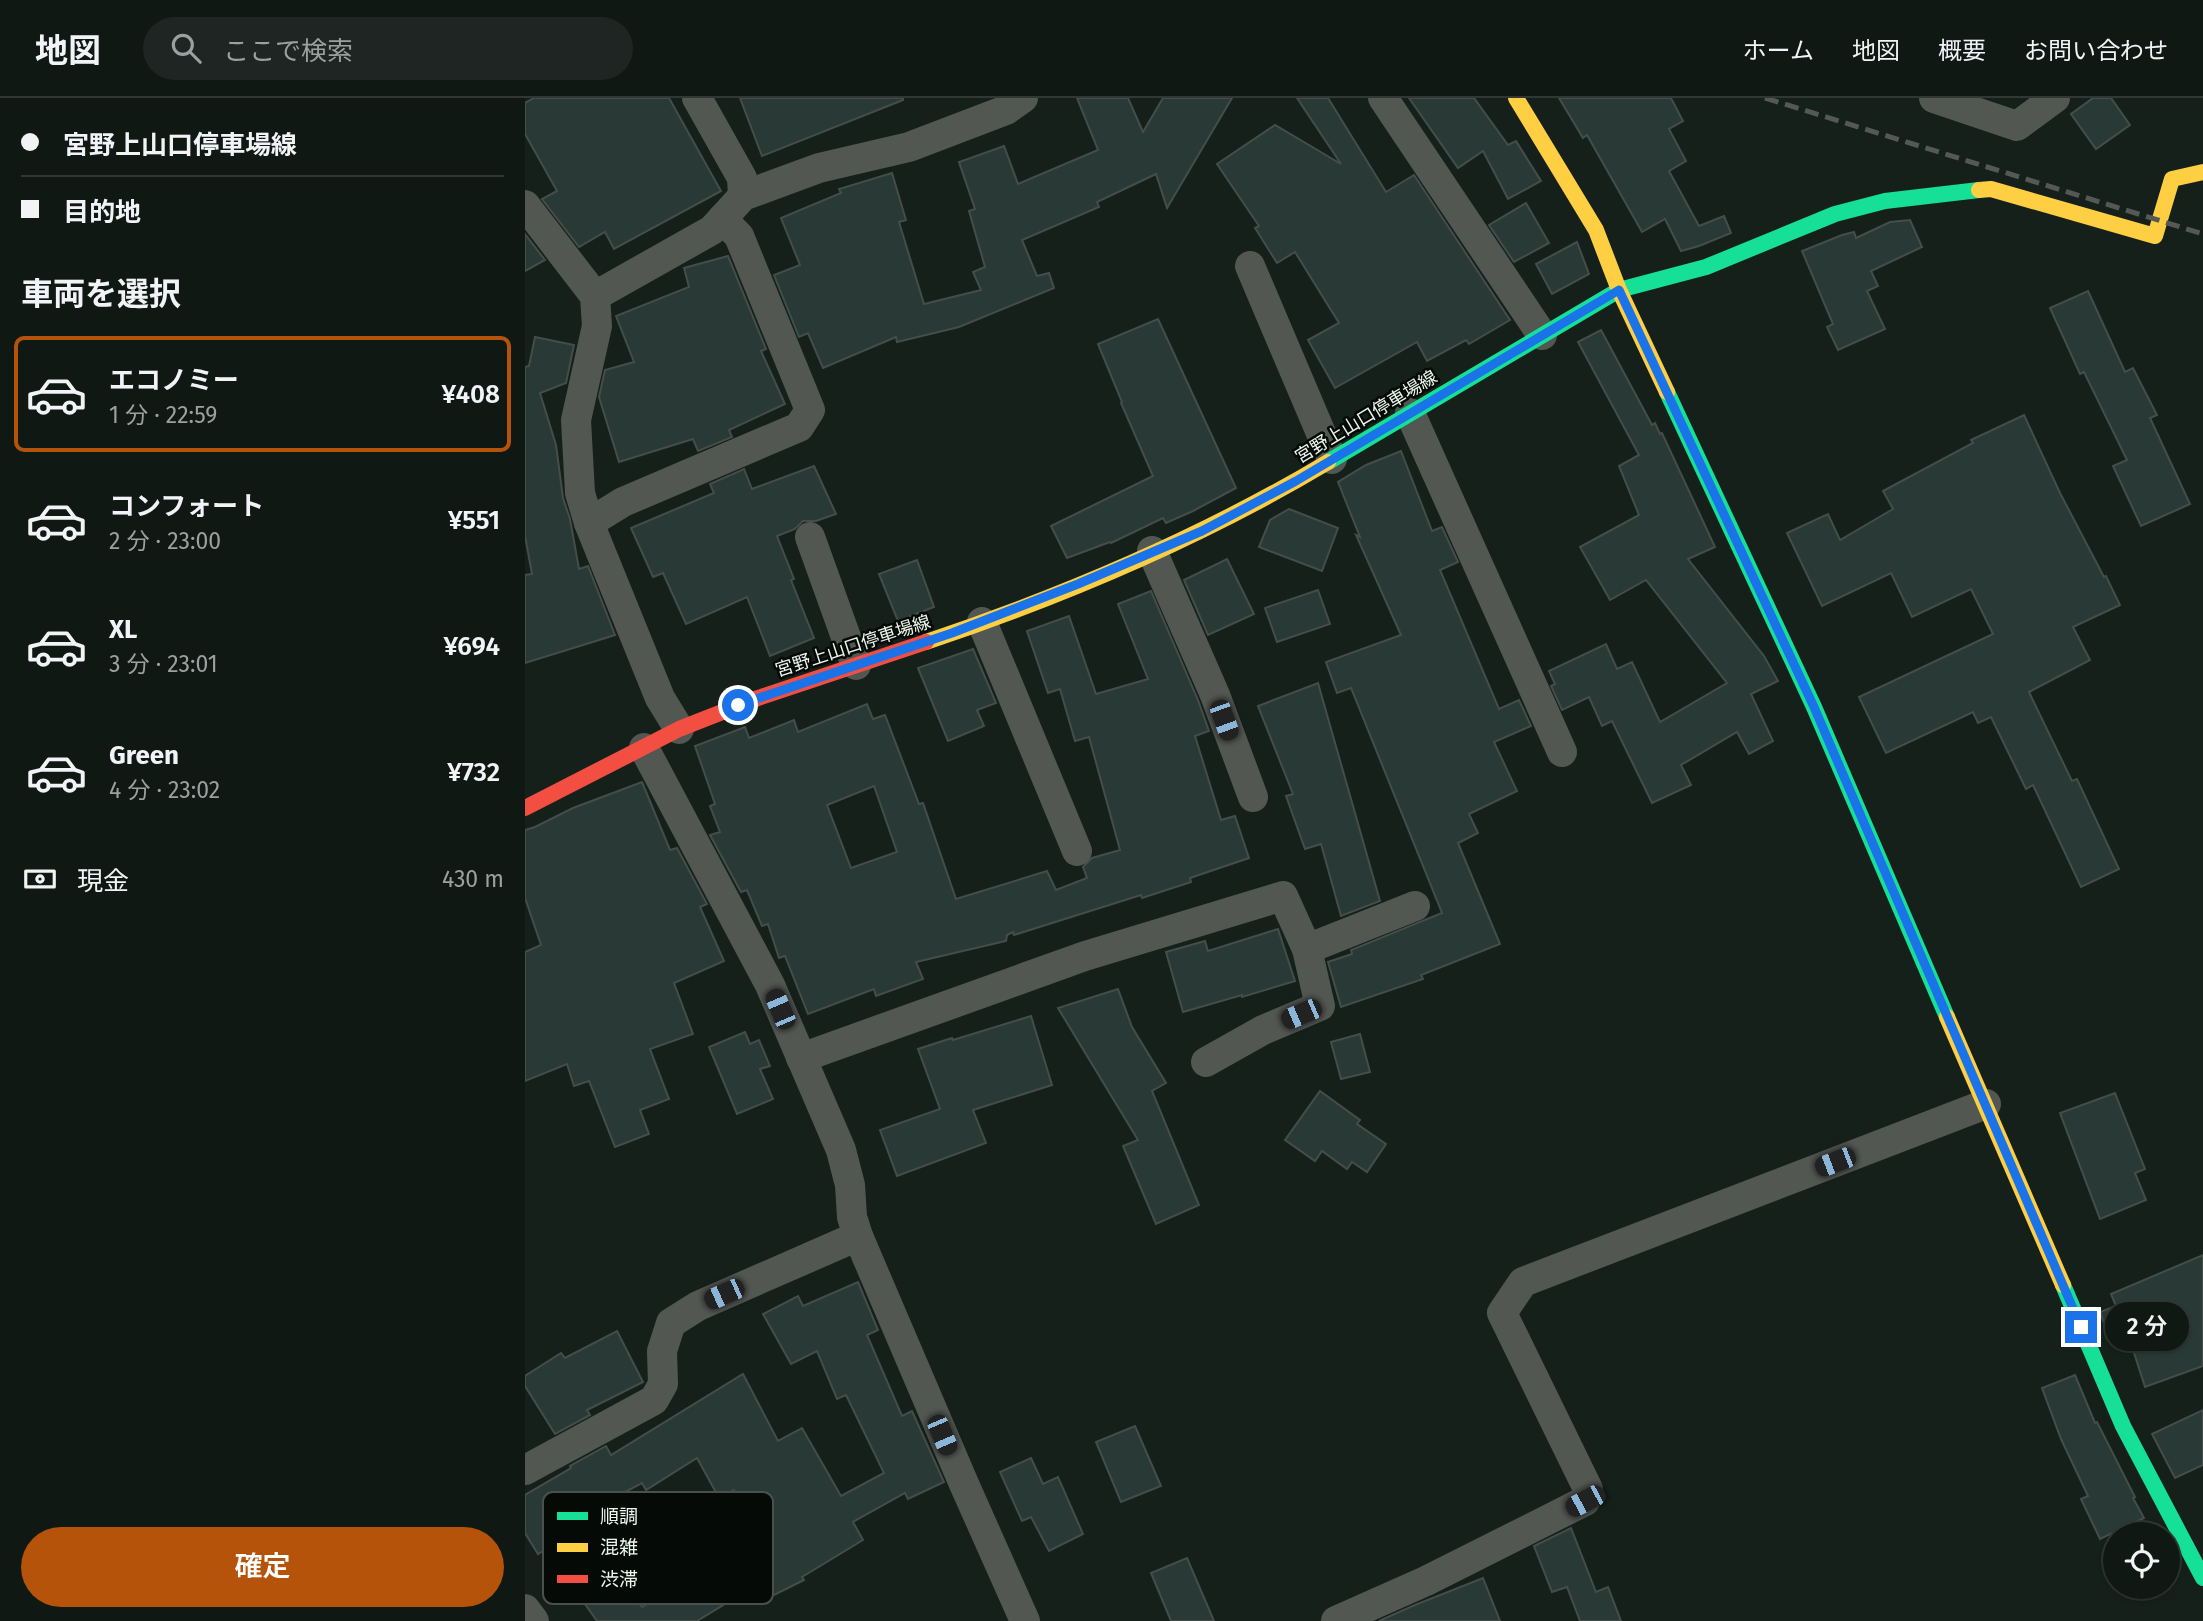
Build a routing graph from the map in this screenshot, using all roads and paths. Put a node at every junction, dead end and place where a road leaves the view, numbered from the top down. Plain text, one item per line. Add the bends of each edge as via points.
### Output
1 (697, 98) edge
2 (1023, 98) edge
3 (1383, 98) edge
4 (1516, 98) edge
5 (1934, 98) edge
6 (2056, 98) edge
7 (2203, 172) edge
8 (743, 196) junction
9 (525, 205) edge
10 (722, 219) junction
11 (1250, 266) dead end
12 (1619, 290) junction
13 (595, 296) junction
14 (1542, 335) junction
15 (1410, 412) junction
16 (1332, 459) junction
17 (589, 523) junction
18 (810, 537) dead end
19 (1152, 551) junction
20 (982, 622) junction
21 (856, 665) junction
22 (679, 729) junction
23 (644, 748) junction
24 (1562, 752) dead end
25 (1252, 797) dead end
26 (525, 808) edge
27 (1077, 851) dead end
28 (1415, 906) dead end
29 (1307, 949) junction
30 (801, 1059) junction
31 (1206, 1062) dead end
32 (1986, 1104) junction
33 (858, 1236) junction
34 (525, 1470) edge
35 (2203, 1578) edge
36 (525, 1609) edge
37 (534, 1621) edge
38 (1025, 1621) edge
39 (1336, 1621) edge

1 - 8 street via 742,178
2 - 8 street via 1006,110 909,147 819,168
3 - 14 street
4 - 12 main road via 1596,230
5 - 6 street via 2017,126
7 - 12 main road, 宮野上山口停車場線 via 2172,179 2155,236 1991,188 1885,201 1835,214 1706,267
8 - 10 street
9 - 13 street
10 - 13 street via 712,230
10 - 17 street via 739,236 810,410 799,427 623,502
11 - 16 street
12 - 14 main road, 宮野上山口停車場線
12 - 32 main road via 1814,707
13 - 17 street via 597,326 576,420 580,493
14 - 15 main road, 宮野上山口停車場線
15 - 16 main road, 宮野上山口停車場線
15 - 24 street
16 - 19 main road, 宮野上山口停車場線 via 1202,531
17 - 22 street via 660,698
18 - 21 street
19 - 20 main road, 宮野上山口停車場線
19 - 25 street via 1215,695
20 - 21 main road, 宮野上山口停車場線
20 - 27 street
21 - 22 main road, 宮野上山口停車場線
22 - 23 main road, 宮野上山口停車場線
23 - 26 main road, 宮野上山口停車場線
23 - 30 street via 770,985
28 - 29 street
29 - 30 street via 1283,895 1085,956
29 - 31 street via 1320,1006 1263,1030
30 - 33 street via 841,1150
32 - 35 main road via 2123,1426
32 - 39 street via 1523,1282 1502,1313 1588,1489 1585,1501
33 - 34 street via 698,1306 671,1323 662,1351 663,1384 654,1400
33 - 38 street
36 - 37 street

